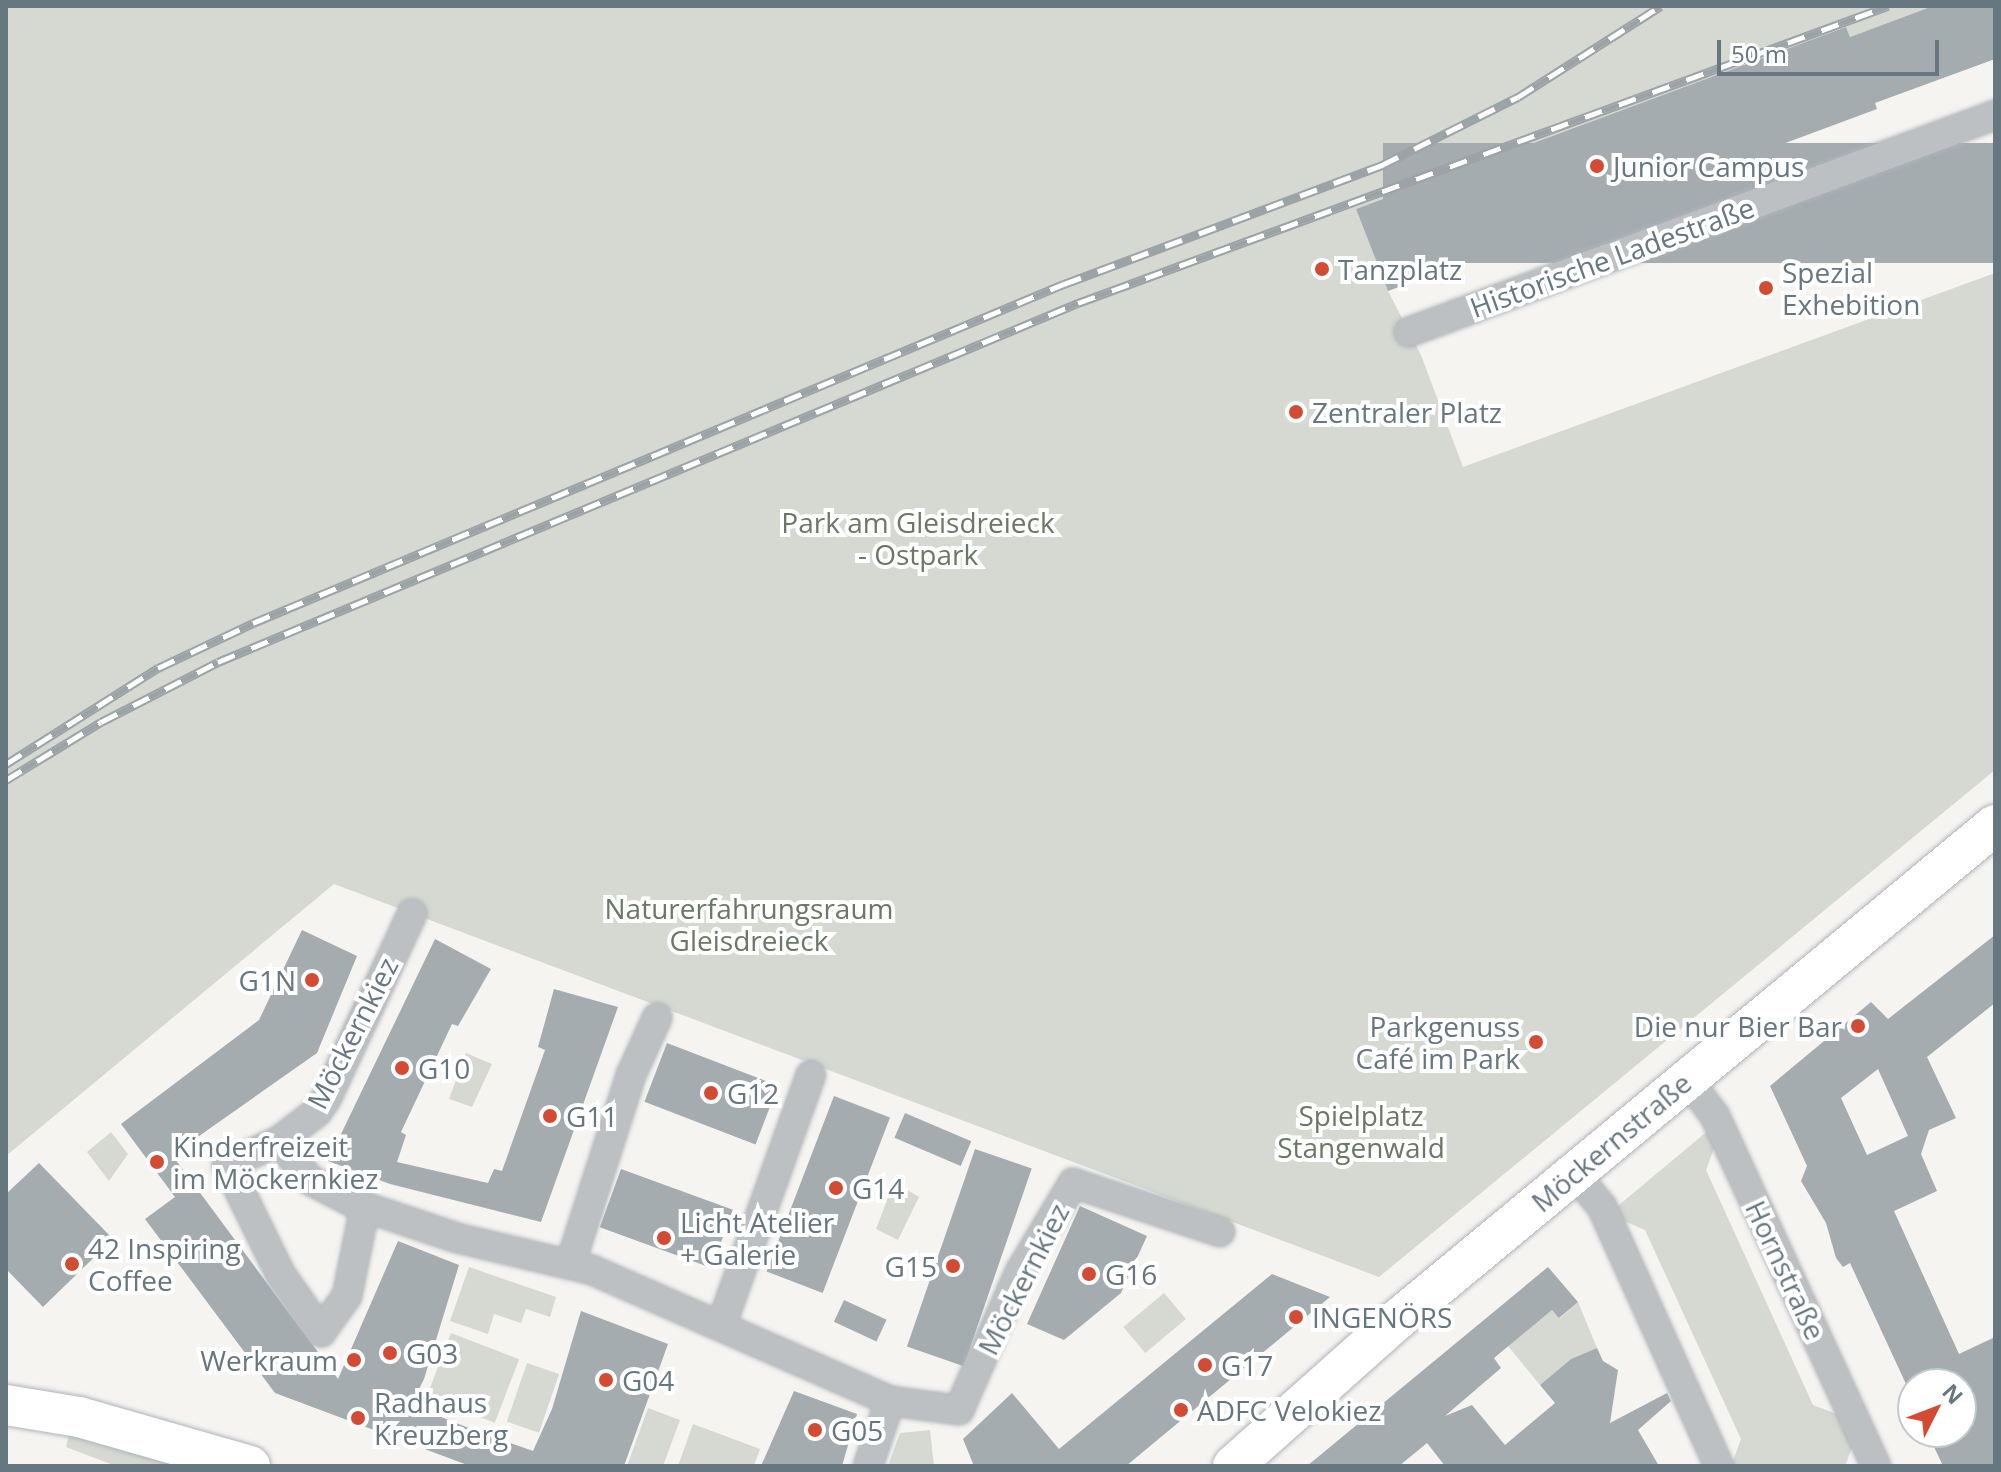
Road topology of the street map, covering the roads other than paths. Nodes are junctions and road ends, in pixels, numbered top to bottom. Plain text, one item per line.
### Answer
1 (1995, 115) edge
2 (1409, 332) dead end
3 (1995, 825) edge
4 (412, 914) dead end
5 (657, 1018) dead end
6 (811, 1075) dead end
7 (1687, 1079) junction
8 (279, 1141) junction
9 (1574, 1173) junction
10 (365, 1207) junction
11 (1220, 1232) dead end
12 (570, 1265) junction
13 (722, 1323) junction
14 (890, 1401) junction
15 (6, 1405) edge
16 (250, 1466) edge
17 (868, 1466) edge
18 (1233, 1466) edge
19 (1719, 1466) edge
20 (1876, 1466) edge

1 - 2 street, Historische Ladestraße
3 - 7 street, Möckernstraße
4 - 8 street, Möckernkiez
5 - 12 street
6 - 13 street
7 - 9 street, Möckernstraße
7 - 20 street, Hornstraße
8 - 10 street, Möckernkiez
8 - 10 street, Möckernkiez
9 - 18 street, Möckernstraße
9 - 19 street
10 - 12 street, Möckernkiez
11 - 14 street, Möckernkiez
12 - 13 street, Möckernkiez
13 - 14 street, Möckernkiez
14 - 17 street
15 - 16 street

